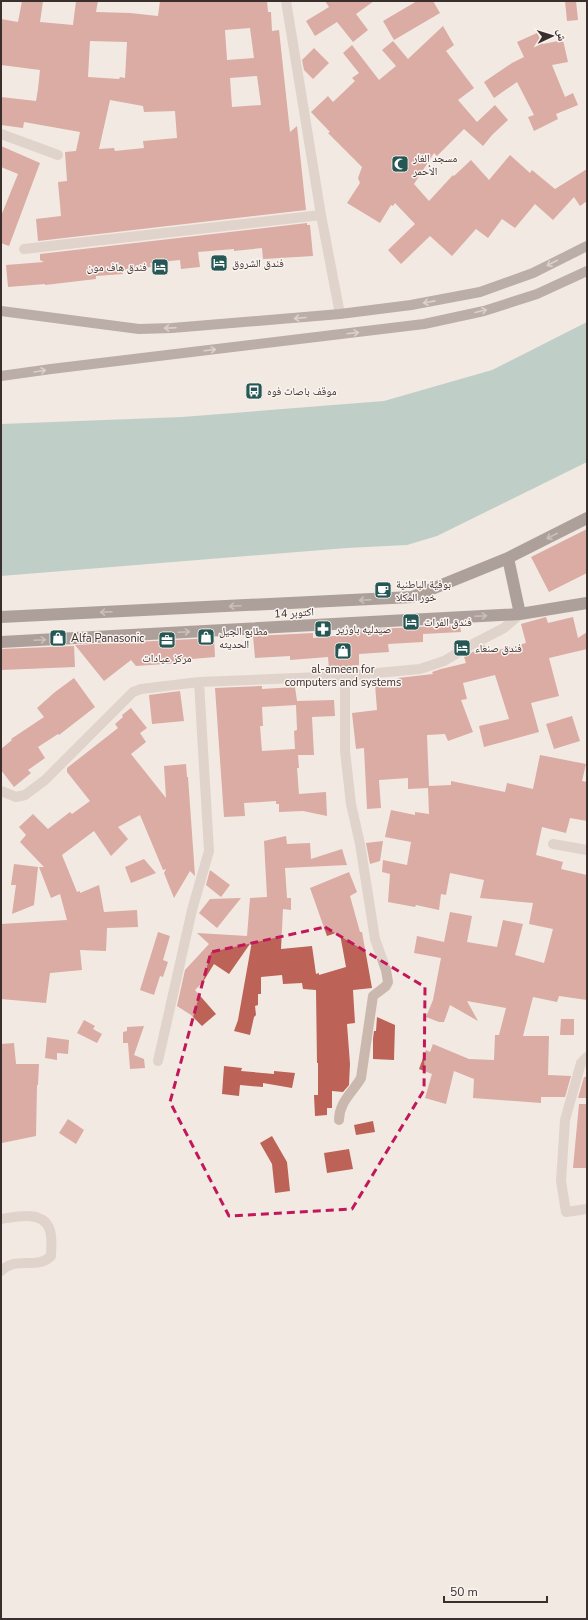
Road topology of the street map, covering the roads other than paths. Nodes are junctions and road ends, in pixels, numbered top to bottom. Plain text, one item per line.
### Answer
1 (286, 1) edge
2 (1, 134) edge
3 (58, 154) dead end
4 (321, 215) junction
5 (587, 246) edge
6 (24, 249) dead end
7 (587, 271) edge
8 (1, 312) edge
9 (340, 314) junction
10 (1, 376) edge
11 (587, 518) edge
12 (508, 558) junction
13 (587, 604) edge
14 (520, 614) junction
15 (1, 617) edge
16 (1, 642) edge
17 (345, 676) junction
18 (199, 682) junction
19 (1, 791) edge
20 (553, 844) dead end
21 (587, 850) edge
22 (587, 1057) edge
23 (158, 1061) dead end
24 (339, 1120) dead end
25 (587, 1209) edge
26 (1, 1219) edge
27 (1, 1271) edge

1 - 4 street
2 - 3 street
4 - 6 street
4 - 9 street
5 -> 9 main road
10 -> 7 main road
9 -> 8 main road
11 -> 12 highway
12 - 14 highway
12 -> 15 highway
13 - 14 highway, 14 اكتوبر
16 -> 14 highway, 14 اكتوبر
14 - 17 street
17 - 18 street
17 - 24 street
18 - 19 street
18 - 23 street
20 - 21 street
22 - 25 street
26 - 27 street

